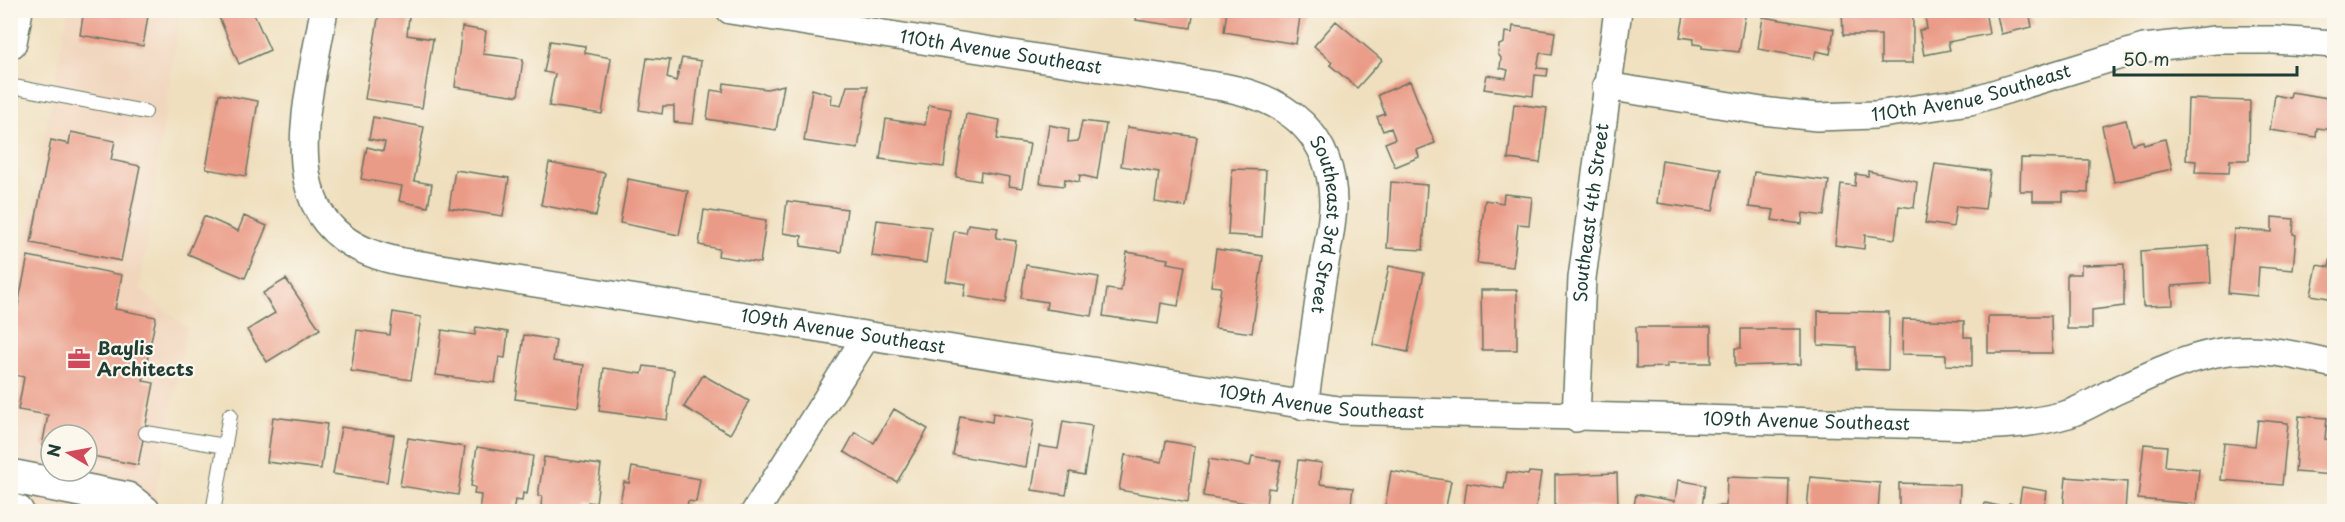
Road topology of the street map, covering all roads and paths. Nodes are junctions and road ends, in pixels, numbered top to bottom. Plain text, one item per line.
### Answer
1 (16, 10) edge
2 (324, 10) edge
3 (730, 10) edge
4 (1618, 10) edge
5 (10, 42) edge
6 (2334, 44) edge
7 (10, 86) edge
8 (1606, 86) junction
9 (1271, 100) joint
10 (145, 112) dead end
11 (866, 337) junction
12 (2334, 364) edge
13 (1304, 406) junction
14 (230, 416) dead end
15 (1576, 418) junction
16 (146, 433) dead end
17 (225, 446) junction
18 (10, 476) edge
19 (10, 510) edge
20 (17, 512) edge
21 (144, 512) edge
22 (213, 512) edge
23 (754, 512) edge

1 - 5 street
2 - 11 street, 109th Avenue Southeast
3 - 9 street, 110th Avenue Southeast
4 - 8 street, Southeast 4th Street
6 - 8 street, 110th Avenue Southeast
7 - 10 lane
8 - 15 street, Southeast 4th Street
9 - 13 street, Southeast 3rd Street
11 - 13 street, 109th Avenue Southeast
11 - 23 street
12 - 15 street, 109th Avenue Southeast
13 - 15 street, 109th Avenue Southeast
14 - 17 lane
16 - 17 lane
17 - 22 lane
18 - 21 street
19 - 20 street

